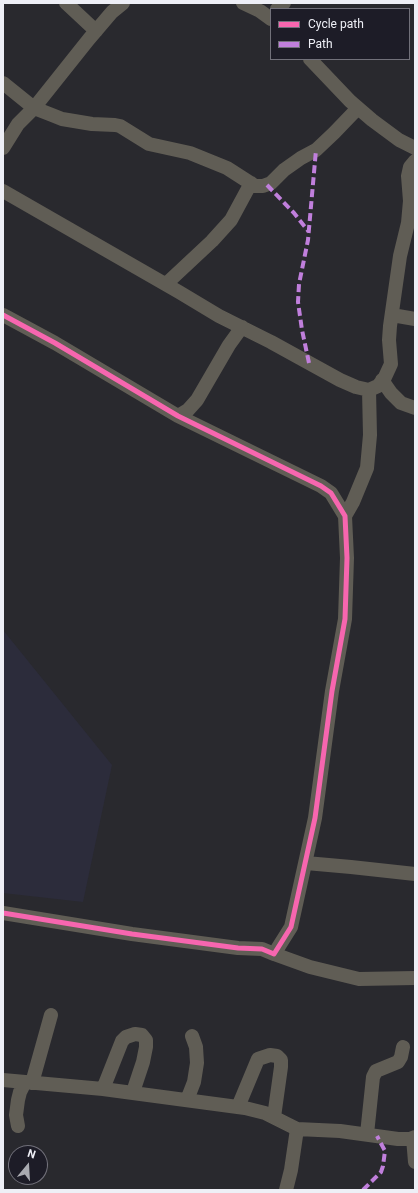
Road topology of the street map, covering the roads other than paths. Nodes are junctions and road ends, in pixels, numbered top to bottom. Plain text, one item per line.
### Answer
1 (66, 3) edge
2 (123, 3) edge
3 (243, 3) edge
4 (270, 14) edge
5 (96, 31) junction
6 (311, 60) edge
7 (3, 83) edge
8 (34, 108) junction
9 (358, 108) junction
10 (3, 148) edge
11 (415, 148) edge
12 (415, 161) edge
13 (251, 183) junction
14 (3, 191) edge
15 (166, 284) junction
16 (3, 315) edge
17 (392, 315) junction
18 (415, 319) edge
19 (242, 327) junction
20 (382, 380) junction
21 (368, 390) junction
22 (415, 408) edge
23 (178, 416) junction
24 (345, 516) junction
25 (306, 863) junction
26 (415, 874) edge
27 (3, 913) edge
28 (274, 954) junction
29 (415, 978) edge
30 (51, 1015) dead end
31 (192, 1036) dead end
32 (403, 1047) dead end
33 (3, 1080) edge
34 (29, 1082) junction
35 (104, 1089) junction
36 (133, 1092) junction
37 (188, 1100) junction
38 (238, 1107) junction
39 (274, 1117) junction
40 (18, 1126) dead end
41 (297, 1129) junction
42 (367, 1134) junction
43 (414, 1138) edge
44 (415, 1162) edge
45 (286, 1190) edge

1 - 5 street
2 - 5 street
3 - 4 street
5 - 8 street
6 - 9 street
7 - 8 street
8 - 10 street
8 - 13 street
9 - 11 street
9 - 13 street
12 - 17 street
13 - 15 street
14 - 15 street
15 - 19 street
16 - 23 street
17 - 18 street
17 - 20 street
19 - 21 street
19 - 23 street
20 - 21 street
20 - 22 street
21 - 24 street
23 - 24 street
24 - 25 street
25 - 26 street
25 - 28 street
27 - 28 street
28 - 29 street
30 - 34 street
31 - 37 street
32 - 42 street
33 - 34 street
34 - 35 street
34 - 40 street
35 - 36 street
35 - 36 street
36 - 37 street
37 - 38 street
38 - 39 street
38 - 39 street
39 - 41 street
41 - 42 street
41 - 45 street
42 - 43 street
43 - 44 street

